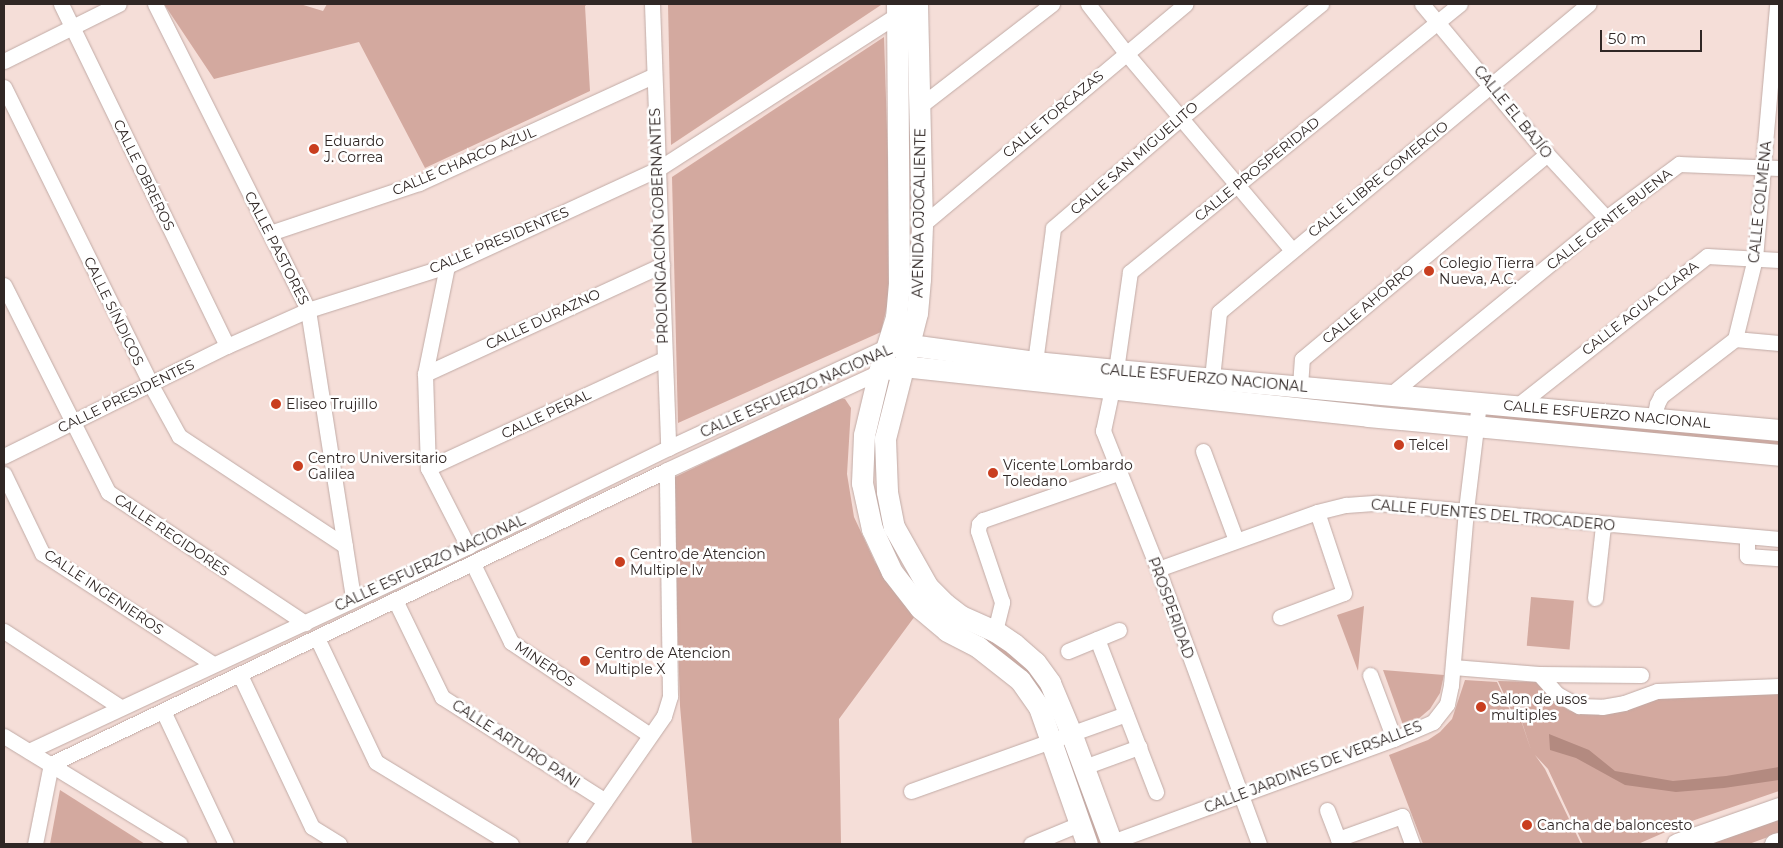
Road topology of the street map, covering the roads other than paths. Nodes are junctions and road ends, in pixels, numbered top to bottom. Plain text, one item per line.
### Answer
1 (61, 4) edge
2 (119, 4) edge
3 (155, 4) edge
4 (652, 4) edge
5 (916, 4) edge
6 (1052, 4) edge
7 (1088, 4) edge
8 (1185, 4) edge
9 (1321, 4) edge
10 (1422, 4) edge
11 (1460, 4) edge
12 (1589, 4) edge
13 (1777, 4) edge
14 (897, 10) edge
15 (1437, 22) junction
16 (72, 26) junction
17 (1126, 53) junction
18 (4, 61) edge
19 (653, 76) junction
20 (1775, 81) edge
21 (1493, 86) junction
22 (4, 87) edge
23 (920, 106) junction
24 (1180, 118) junction
25 (1547, 154) junction
26 (1772, 167) edge
27 (658, 169) junction
28 (1238, 185) junction
29 (1606, 218) junction
30 (922, 225) junction
31 (270, 234) junction
32 (1292, 250) junction
33 (1755, 258) junction
34 (1779, 260) edge
35 (662, 265) junction
36 (447, 266) junction
37 (4, 285) edge
38 (308, 310) junction
39 (1735, 339) junction
40 (1779, 343) edge
41 (910, 345) junction
42 (227, 346) junction
43 (888, 346) junction
44 (664, 359) junction
45 (1035, 362) junction
46 (903, 366) junction
47 (879, 372) junction
48 (425, 374) junction
49 (1212, 378) junction
50 (1114, 380) junction
51 (151, 385) junction
52 (1300, 386) junction
53 (1391, 394) junction
54 (1478, 402) junction
55 (1517, 406) junction
56 (1654, 418) junction
57 (72, 424) junction
58 (1476, 427) junction
59 (1779, 430) edge
60 (668, 448) junction
61 (1203, 451) dead end
62 (1779, 455) edge
63 (4, 456) edge
64 (428, 468) junction
65 (667, 470) junction
66 (1118, 473) junction
67 (4, 474) edge
68 (1466, 510) junction
69 (1317, 512) junction
70 (1603, 525) junction
71 (1747, 537) junction
72 (1236, 540) junction
73 (1779, 540) edge
74 (345, 546) junction
75 (468, 546) junction
76 (1779, 558) edge
77 (473, 564) junction
78 (1158, 569) junction
79 (1595, 598) dead end
80 (353, 599) junction
81 (395, 600) junction
82 (1280, 617) dead end
83 (305, 623) junction
84 (4, 630) edge
85 (1119, 630) dead end
86 (995, 631) junction
87 (317, 638) junction
88 (1097, 639) junction
89 (1068, 651) dead end
90 (212, 664) junction
91 (1454, 667) junction
92 (1539, 674) junction
93 (240, 675) junction
94 (1641, 675) dead end
95 (1370, 676) dead end
96 (1779, 686) edge
97 (120, 707) junction
98 (162, 711) junction
99 (1126, 714) junction
100 (1071, 733) junction
101 (650, 735) junction
102 (4, 736) edge
103 (1394, 739) junction
104 (1050, 740) junction
105 (1139, 747) junction
106 (29, 751) junction
107 (51, 764) junction
108 (1084, 767) junction
109 (910, 791) dead end
110 (1156, 792) dead end
111 (1241, 795) junction
112 (605, 801) junction
113 (1779, 808) edge
114 (1327, 810) dead end
115 (1079, 824) junction
116 (1339, 842) edge
117 (1112, 843) edge
118 (1779, 843) edge
119 (35, 844) edge
120 (180, 844) edge
121 (226, 844) edge
122 (340, 844) edge
123 (511, 844) edge
124 (575, 844) edge
125 (1031, 844) edge
126 (1086, 844) edge
127 (1259, 844) edge
128 (1412, 844) edge
129 (1677, 844) edge
130 (1775, 844) edge

1 - 16 street, CALLE OBREROS
2 - 16 street
3 - 31 street, CALLE PASTORES
4 - 19 street, PROLONGACIÓN GOBERNANTES
5 - 14 street, CALLE PRESIDENTES
5 - 23 main road, AVENIDA OJOCALIENTE
6 - 23 street
7 - 17 street
8 - 17 street, CALLE TORCAZAS
9 - 24 street, CALLE SAN MIGUELITO
10 - 15 street, CALLE EL BAJÍO
11 - 15 street, CALLE PROSPERIDAD
12 - 21 street, CALLE LIBRE COMERCIO
13 - 20 street, CALLE COLMENA
14 - 27 street, CALLE PRESIDENTES
14 - 43 main road, AVENIDA OJOCALIENTE
15 - 21 street, CALLE EL BAJÍO
15 - 28 street, CALLE PROSPERIDAD
16 - 18 street
16 - 42 street, CALLE OBREROS
17 - 24 street
17 - 30 street, CALLE TORCAZAS
19 - 27 street, PROLONGACIÓN GOBERNANTES
19 - 31 street, CALLE CHARCO AZUL
20 - 26 street, CALLE COLMENA
21 - 25 street, CALLE EL BAJÍO
21 - 32 street, CALLE LIBRE COMERCIO
22 - 51 street, CALLE SÍNDICOS
23 - 30 main road, AVENIDA OJOCALIENTE
24 - 28 street
24 - 45 street, CALLE SAN MIGUELITO
25 - 29 street, CALLE EL BAJÍO
25 - 52 street, CALLE AHORRO
26 - 29 street, CALLE GENTE BUENA
26 - 33 street, CALLE COLMENA
27 - 35 street, PROLONGACIÓN GOBERNANTES
27 - 36 street, CALLE PRESIDENTES
28 - 32 street
28 - 50 street, CALLE PROSPERIDAD
29 - 53 street, CALLE GENTE BUENA
30 - 41 main road, AVENIDA OJOCALIENTE
31 - 38 street, CALLE PASTORES
32 - 49 street, CALLE LIBRE COMERCIO
33 - 34 street, CALLE AGUA CLARA
33 - 39 street, CALLE COLMENA
33 - 55 street, CALLE AGUA CLARA
35 - 44 street, PROLONGACIÓN GOBERNANTES
35 - 48 street, CALLE DURAZNO
36 - 38 street, CALLE PRESIDENTES
36 - 48 street
37 - 57 street, CALLE REGIDORES
38 - 42 street, CALLE PRESIDENTES
38 - 74 street, CALLE PASTORES
39 - 40 street
39 - 56 street
41 - 43 main road, CALLE ESFUERZO NACIONAL
41 - 45 main road, CALLE ESFUERZO NACIONAL
41 - 46 main road, AVENIDA OJOCALIENTE
42 - 51 street, CALLE PRESIDENTES
43 - 47 main road, AVENIDA OJOCALIENTE
43 - 60 street, CALLE ESFUERZO NACIONAL
44 - 60 street, PROLONGACIÓN GOBERNANTES
44 - 64 street, CALLE PERAL
45 - 50 main road, CALLE ESFUERZO NACIONAL
46 - 47 main road, CALLE ESFUERZO NACIONAL
46 - 50 main road, CALLE ESFUERZO NACIONAL
46 - 86 main road, AVENIDA OJOCALIENTE
47 - 65 street, CALLE ESFUERZO NACIONAL
47 - 104 main road, AVENIDA OJOCALIENTE
48 - 64 street
49 - 50 main road, CALLE ESFUERZO NACIONAL
49 - 52 main road, CALLE ESFUERZO NACIONAL
50 - 58 main road, CALLE ESFUERZO NACIONAL
50 - 66 street, PROSPERIDAD
51 - 57 street, CALLE PRESIDENTES
51 - 74 street, CALLE SÍNDICOS
52 - 53 main road, CALLE ESFUERZO NACIONAL
53 - 54 main road, CALLE ESFUERZO NACIONAL
54 - 55 main road, CALLE ESFUERZO NACIONAL
54 - 58 street, CALLE JARDINES DE VERSALLES
55 - 56 main road, CALLE ESFUERZO NACIONAL
56 - 59 main road, CALLE ESFUERZO NACIONAL
57 - 63 street, CALLE PRESIDENTES
57 - 83 street, CALLE REGIDORES
58 - 62 main road, CALLE ESFUERZO NACIONAL
58 - 68 street, CALLE JARDINES DE VERSALLES
60 - 75 street, CALLE ESFUERZO NACIONAL
61 - 72 street
64 - 75 street
65 - 77 street, CALLE ESFUERZO NACIONAL
65 - 101 street
66 - 78 street, PROSPERIDAD
66 - 86 street
67 - 90 street, CALLE INGENIEROS
68 - 69 street, CALLE FUENTES DEL TROCADERO
68 - 70 street, CALLE FUENTES DEL TROCADERO
68 - 91 street, CALLE JARDINES DE VERSALLES
69 - 72 street, CALLE FUENTES DEL TROCADERO
69 - 82 street
70 - 71 street, CALLE FUENTES DEL TROCADERO
70 - 79 street
71 - 73 street, CALLE FUENTES DEL TROCADERO
71 - 76 street
72 - 78 street, CALLE FUENTES DEL TROCADERO
74 - 80 street, CALLE PASTORES
75 - 80 street, CALLE ESFUERZO NACIONAL
77 - 81 street, CALLE ESFUERZO NACIONAL
77 - 101 street, MINEROS
78 - 111 street, PROSPERIDAD
80 - 83 street, CALLE ESFUERZO NACIONAL
81 - 87 street, CALLE ESFUERZO NACIONAL
81 - 112 street, CALLE ARTURO PANI
83 - 90 street, CALLE ESFUERZO NACIONAL
84 - 97 street
85 - 88 street
86 - 100 main road, AVENIDA OJOCALIENTE
87 - 93 street, CALLE ESFUERZO NACIONAL
87 - 123 street
88 - 89 street
88 - 99 street
90 - 97 street, CALLE ESFUERZO NACIONAL
91 - 92 street
91 - 103 street, CALLE JARDINES DE VERSALLES
92 - 94 street
92 - 96 street
93 - 98 street, CALLE ESFUERZO NACIONAL
93 - 122 street
95 - 103 street
97 - 106 street, CALLE ESFUERZO NACIONAL
98 - 107 street, CALLE ESFUERZO NACIONAL
98 - 121 street
99 - 100 street
99 - 105 street
100 - 104 street
100 - 108 main road, AVENIDA OJOCALIENTE
101 - 112 street
102 - 106 street
103 - 111 street, CALLE JARDINES DE VERSALLES
104 - 109 street
104 - 115 main road, AVENIDA OJOCALIENTE
105 - 108 street
105 - 110 street
106 - 107 street
107 - 119 street
107 - 120 street
108 - 117 main road, AVENIDA OJOCALIENTE
111 - 117 street, CALLE JARDINES DE VERSALLES
111 - 127 street, PROSPERIDAD
112 - 124 street
113 - 129 main road
114 - 116 street
115 - 125 street
115 - 126 main road, AVENIDA OJOCALIENTE
116 - 128 street
118 - 130 main road

